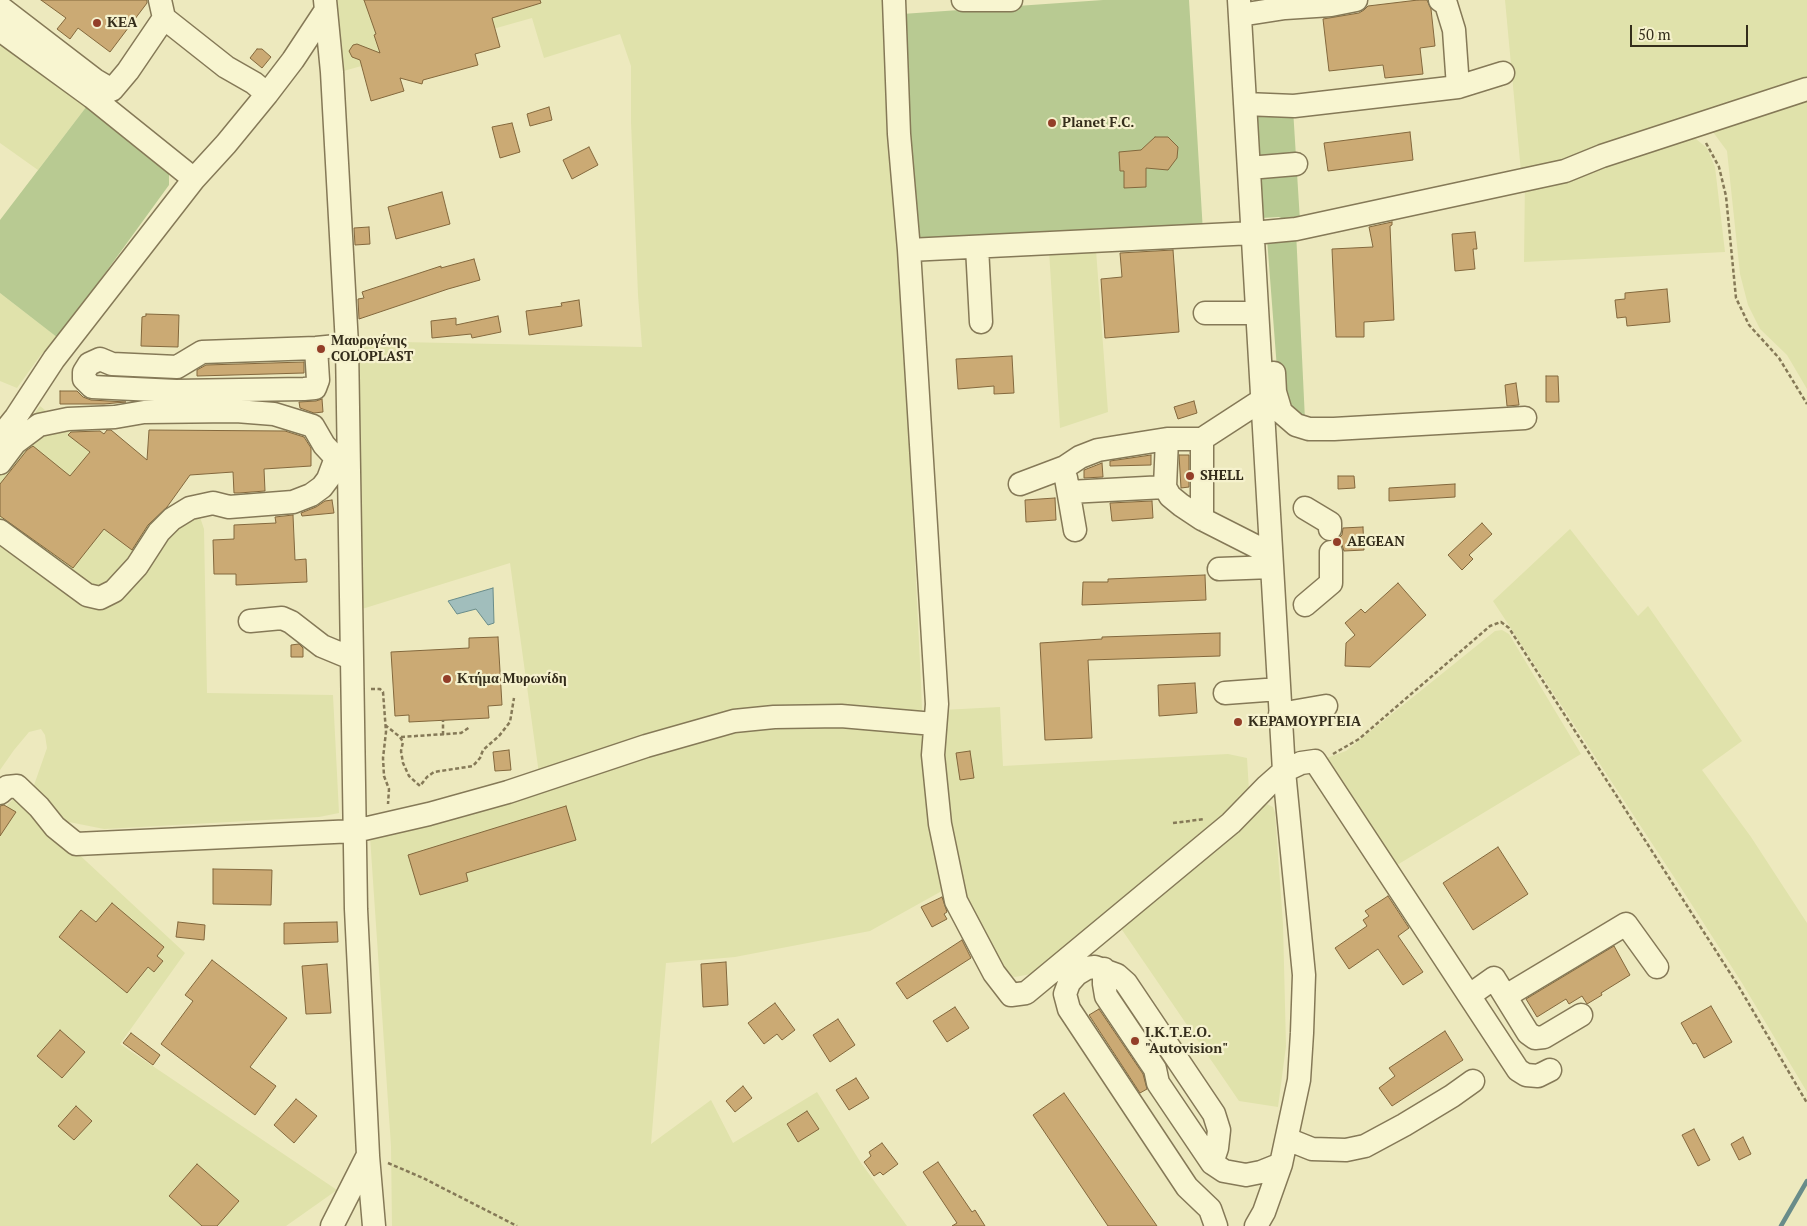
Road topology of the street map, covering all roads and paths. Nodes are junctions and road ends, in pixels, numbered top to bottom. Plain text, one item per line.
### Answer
1 (894, 0) edge
2 (963, 0) edge
3 (1011, 0) edge
4 (1356, 0) edge
5 (1440, 0) edge
6 (326, 5) edge
7 (0, 7) edge
8 (1240, 8) edge
9 (162, 9) edge
10 (0, 30) edge
11 (1503, 73) dead end
12 (1458, 87) junction
13 (1807, 89) edge
14 (112, 90) junction
15 (267, 94) junction
16 (1245, 104) junction
17 (127, 125) junction
18 (1696, 126) junction
19 (1296, 164) dead end
20 (1249, 168) junction
21 (194, 179) junction
22 (1258, 232) junction
23 (978, 247) junction
24 (909, 250) junction
25 (1205, 313) dead end
26 (1257, 313) junction
27 (981, 322) dead end
28 (347, 345) junction
29 (316, 348) junction
30 (177, 367) junction
31 (202, 390) junction
32 (1262, 400) junction
33 (1807, 404) edge
34 (1525, 418) dead end
35 (0, 437) edge
36 (1167, 439) junction
37 (1202, 439) junction
38 (342, 458) junction
39 (0, 464) edge
40 (1065, 467) junction
41 (1020, 484) dead end
42 (1165, 487) junction
43 (1069, 492) junction
44 (1305, 508) dead end
45 (1202, 520) junction
46 (1330, 529) dead end
47 (1075, 530) dead end
48 (0, 532) edge
49 (1331, 552) dead end
50 (1271, 561) junction
51 (1219, 569) dead end
52 (1305, 605) dead end
53 (250, 621) dead end
54 (351, 658) junction
55 (1279, 689) junction
56 (364, 690) dead end
57 (1225, 693) dead end
58 (514, 698) dead end
59 (1326, 706) dead end
60 (1280, 714) junction
61 (443, 720) dead end
62 (385, 724) junction
63 (934, 724) junction
64 (470, 727) dead end
65 (443, 735) junction
66 (400, 737) junction
67 (1315, 761) junction
68 (1284, 771) junction
69 (0, 793) edge
70 (385, 808) dead end
71 (354, 832) junction
72 (1657, 967) dead end
73 (1104, 969) junction
74 (1470, 995) junction
75 (1506, 996) junction
76 (1580, 1015) dead end
77 (1550, 1070) dead end
78 (1473, 1081) dead end
79 (1807, 1103) edge
80 (1182, 1118) junction
81 (1154, 1136) junction
82 (1287, 1139) junction
83 (368, 1155) junction
84 (1212, 1163) junction
85 (1281, 1164) junction
86 (332, 1226) edge
87 (374, 1226) edge
88 (517, 1226) edge
89 (1216, 1226) edge
90 (1256, 1226) edge

1 - 24 street
2 - 3 street
4 - 8 street
5 - 12 street
6 - 15 street
6 - 28 street
7 - 14 street
8 - 16 street
9 - 14 street
9 - 15 street
10 - 17 street
11 - 12 street
12 - 16 street
13 - 18 street
14 - 17 street
15 - 21 street
16 - 20 street
17 - 21 street
18 - 22 street
18 - 33 path
19 - 20 street
20 - 22 street
21 - 35 street
22 - 23 street
22 - 26 street
22 - 34 street
23 - 24 street
23 - 27 street
24 - 63 street
25 - 26 street
26 - 32 street
28 - 29 street
28 - 38 street
29 - 30 street
29 - 31 street
30 - 31 street
30 - 31 street
32 - 37 street
32 - 50 street
36 - 37 street
36 - 40 street
36 - 42 street
37 - 45 street
38 - 39 street
38 - 48 street
38 - 54 street
40 - 41 street
40 - 43 street
42 - 43 street
42 - 45 street
43 - 47 street
44 - 46 street
45 - 50 street
49 - 52 street
50 - 51 street
50 - 55 street
53 - 54 street
54 - 71 street
55 - 57 street
55 - 60 street
56 - 62 path
58 - 66 path
59 - 60 street
60 - 68 street
61 - 65 path
62 - 66 path
62 - 70 path
63 - 68 street
63 - 71 street
64 - 65 path
65 - 66 path
67 - 68 street
67 - 74 street
67 - 79 path
68 - 82 street
69 - 71 street
71 - 83 street
72 - 75 street
73 - 80 street
73 - 81 street
73 - 84 street
74 - 75 street
74 - 77 street
75 - 76 street
78 - 82 street
80 - 81 street
80 - 84 street
81 - 89 street
82 - 85 street
83 - 86 street
83 - 87 street
83 - 88 path
84 - 85 street
85 - 90 street

